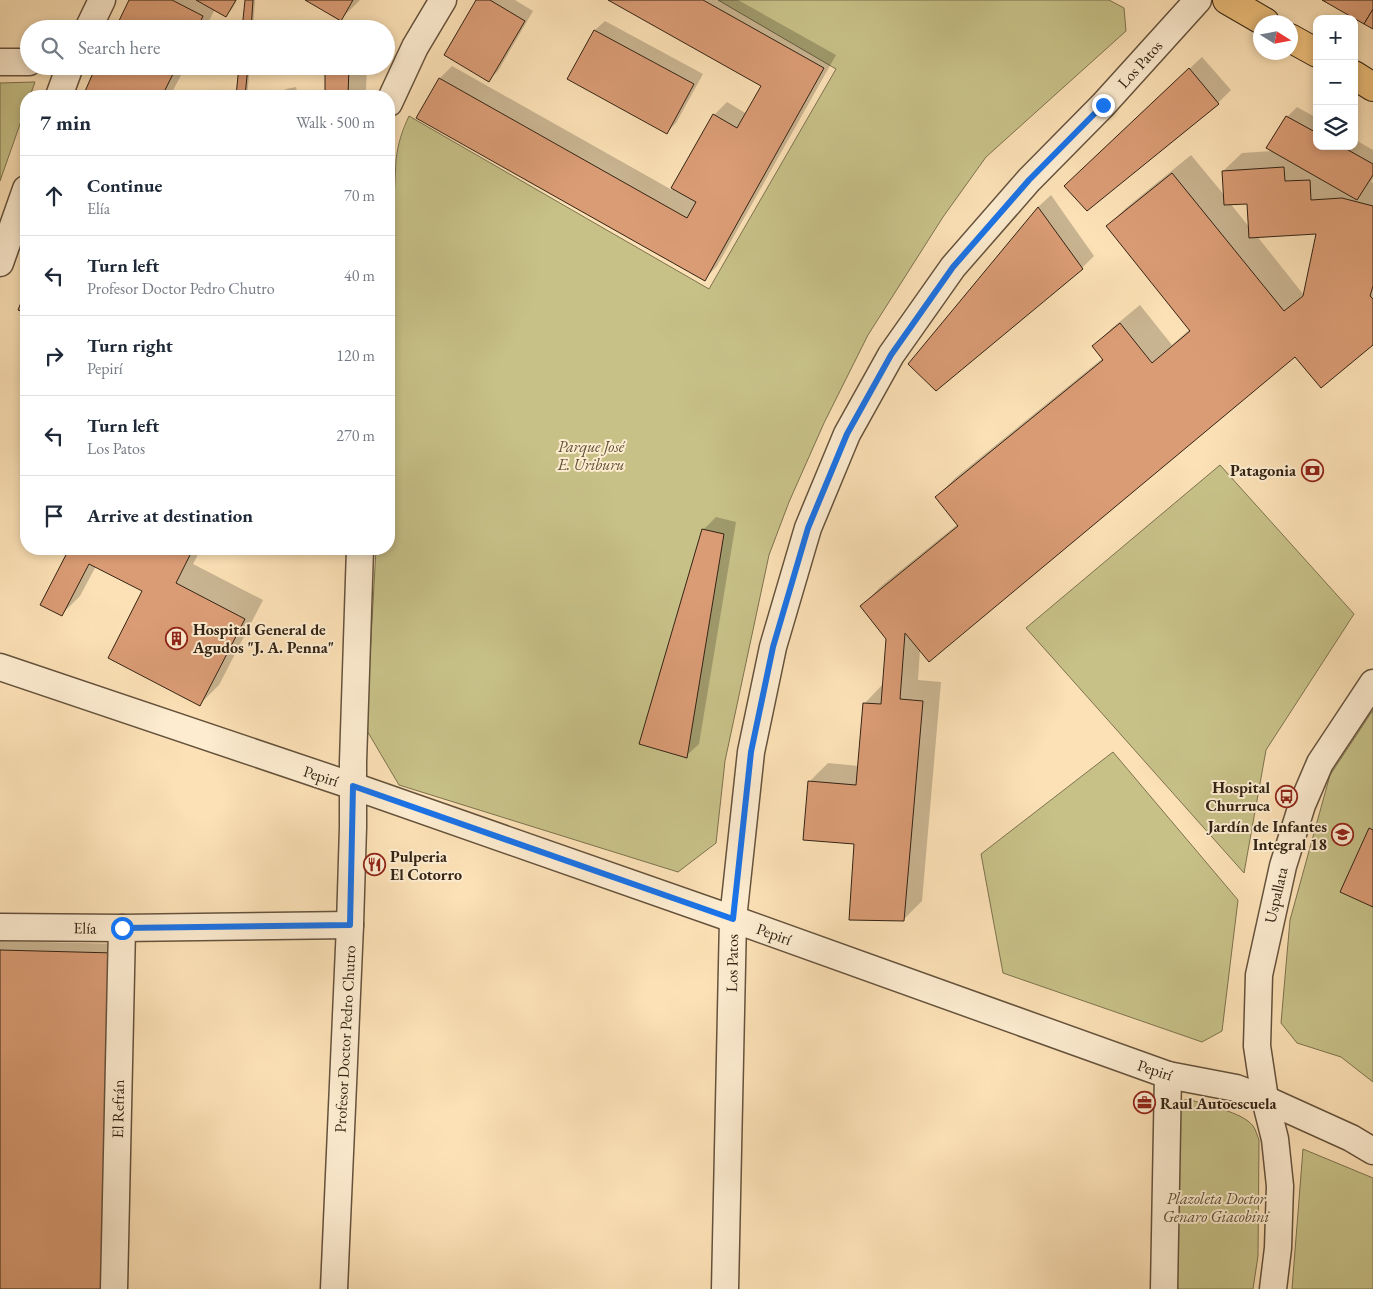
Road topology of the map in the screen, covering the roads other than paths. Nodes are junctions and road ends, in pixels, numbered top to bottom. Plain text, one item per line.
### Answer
1 (102, 0) edge
2 (443, 0) edge
3 (1198, 0) edge
4 (1227, 0) edge
5 (1253, 15) edge
6 (92, 20) edge
7 (1298, 42) edge
8 (1313, 51) edge
9 (0, 62) edge
10 (20, 62) edge
11 (67, 75) edge
12 (1358, 77) edge
13 (1373, 86) edge
14 (62, 90) edge
15 (395, 91) edge
16 (20, 206) edge
17 (0, 263) edge
18 (360, 555) edge
19 (0, 667) edge
20 (1373, 682) edge
21 (353, 786) junction
22 (733, 919) junction
23 (350, 925) junction
24 (0, 927) edge
25 (122, 928) junction
26 (1168, 1075) junction
27 (1265, 1099) junction
28 (1373, 1151) edge
29 (114, 1289) edge
30 (334, 1289) edge
31 (725, 1289) edge
32 (1164, 1289) edge
33 (1273, 1289) edge

1 - 6 street
2 - 15 street
3 - 22 street, Los Patos
4 - 5 main road
7 - 8 main road
9 - 10 street
11 - 14 street
12 - 13 main road
16 - 17 street
18 - 21 street, Profesor Doctor Pedro Chutro
19 - 21 street, Pepirí
20 - 27 street, Uspallata
21 - 22 street, Pepirí
21 - 23 street, Profesor Doctor Pedro Chutro
22 - 26 street, Pepirí
22 - 31 street, Los Patos
23 - 25 street, Elía
23 - 30 street, Profesor Doctor Pedro Chutro
24 - 25 street, Elía
25 - 29 street, El Refrán
26 - 27 street, Pepirí
26 - 32 street
27 - 28 street, Pepirí
27 - 33 street, Uspallata

